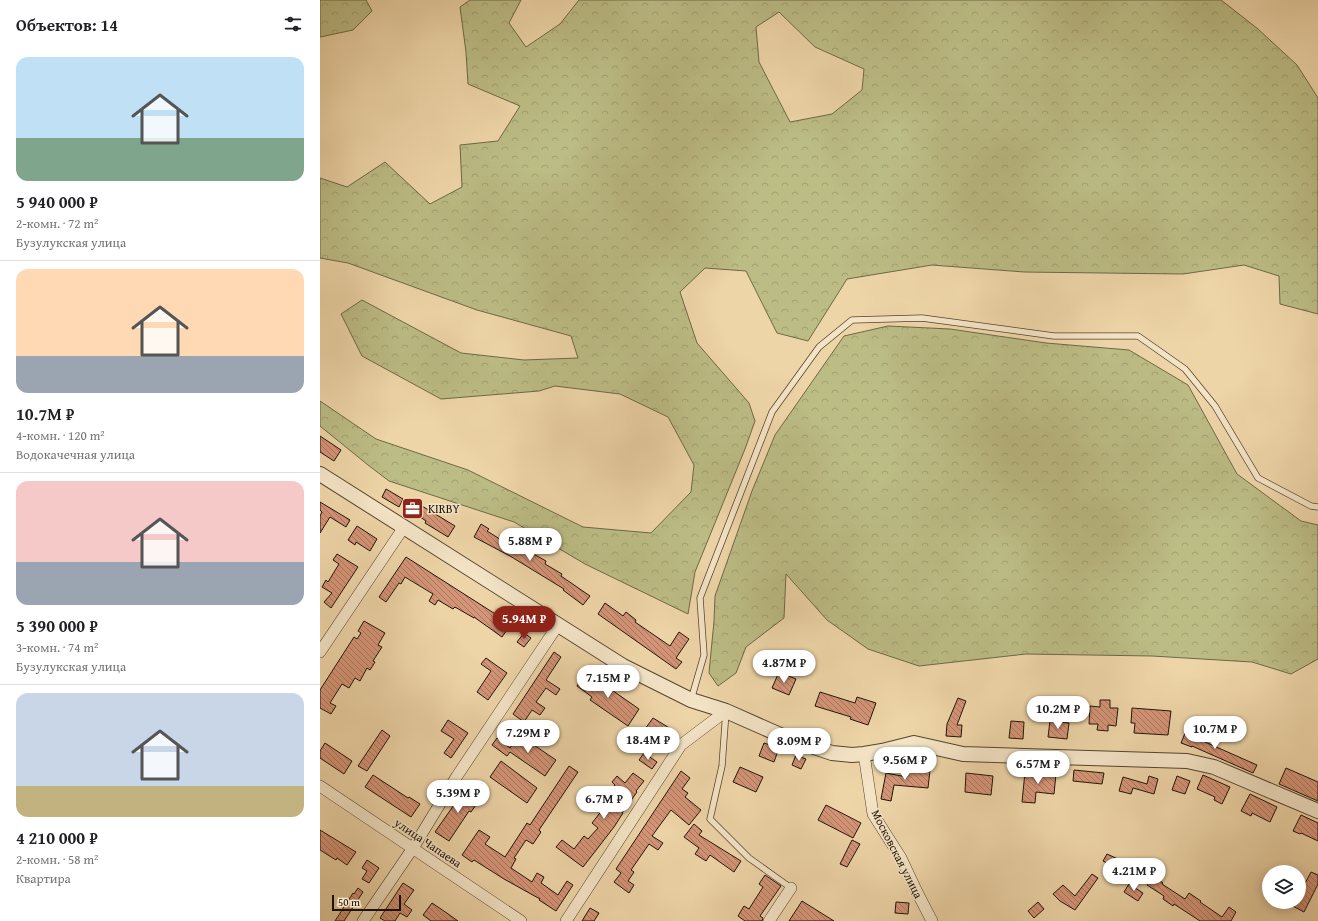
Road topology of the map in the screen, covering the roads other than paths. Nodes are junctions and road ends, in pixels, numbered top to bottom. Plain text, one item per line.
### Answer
1 (320, 474) edge
2 (1318, 507) edge
3 (404, 527) junction
4 (558, 624) junction
5 (320, 652) edge
6 (691, 700) junction
7 (726, 711) junction
8 (864, 754) junction
9 (320, 786) edge
10 (1318, 811) edge
11 (413, 848) junction
12 (791, 888) joint
13 (363, 921) edge
14 (521, 921) edge
15 (566, 921) edge
16 (769, 921) edge
17 (932, 921) edge

1 - 3 street
2 - 6 lane
3 - 4 street
3 - 5 street
4 - 6 street
4 - 11 street
6 - 7 street
7 - 8 street
7 - 12 lane
7 - 15 street
8 - 10 street
8 - 17 street, Московская улица
9 - 11 street, улица Чапаева
11 - 13 street
11 - 14 street, улица Чапаева
12 - 16 street

